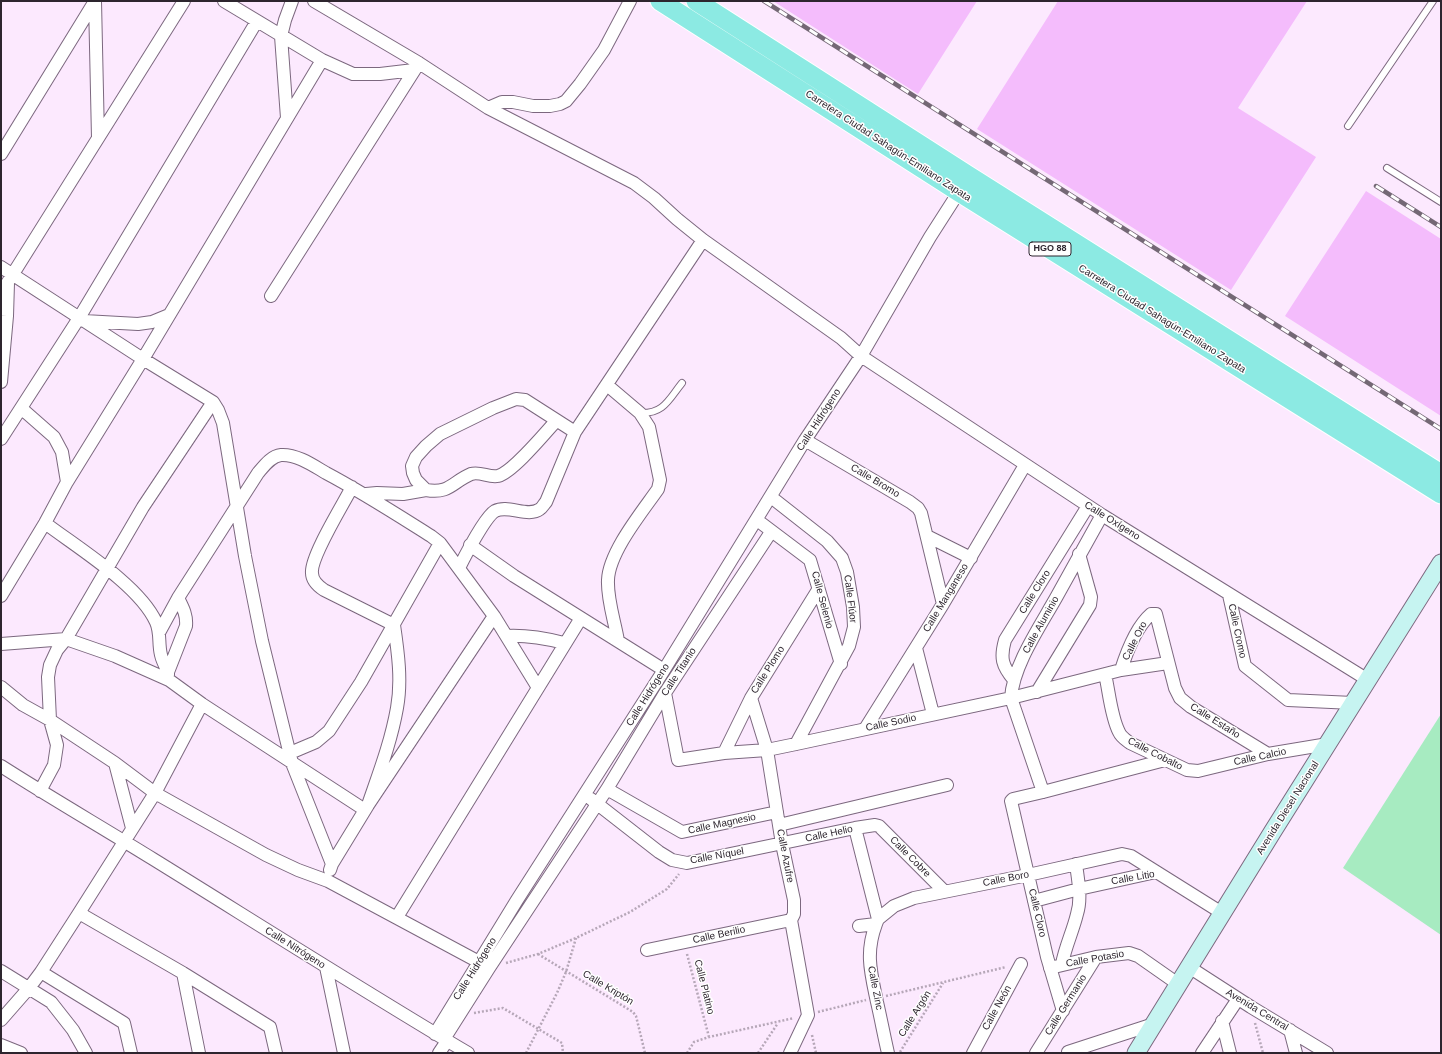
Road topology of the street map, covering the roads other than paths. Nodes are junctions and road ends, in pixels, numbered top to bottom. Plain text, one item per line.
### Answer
1 (95, 1) edge
2 (184, 1) edge
3 (224, 1) edge
4 (292, 1) edge
5 (314, 1) edge
6 (630, 1) edge
7 (660, 1) edge
8 (696, 1) edge
9 (1433, 1) edge
10 (257, 21) junction
11 (281, 36) junction
12 (322, 60) junction
13 (416, 66) junction
14 (488, 108) junction
15 (287, 118) junction
16 (1348, 126) dead end
17 (98, 138) junction
18 (1, 154) edge
19 (1386, 168) dead end
20 (964, 184) junction
21 (1441, 202) edge
22 (703, 240) junction
23 (1, 267) edge
24 (10, 278) junction
25 (1, 294) edge
26 (271, 296) dead end
27 (169, 315) junction
28 (81, 319) junction
29 (861, 356) junction
30 (143, 359) junction
31 (1, 382) edge
32 (682, 383) dead end
33 (607, 385) junction
34 (213, 402) junction
35 (21, 408) junction
36 (640, 413) junction
37 (556, 421) junction
38 (575, 432) junction
39 (1, 439) edge
40 (805, 440) junction
41 (1025, 465) junction
42 (1441, 474) edge
43 (67, 482) junction
44 (352, 487) junction
45 (426, 490) junction
46 (366, 494) junction
47 (1441, 494) edge
48 (771, 497) junction
49 (237, 505) junction
50 (1088, 506) junction
51 (1102, 515) junction
52 (757, 520) junction
53 (45, 523) junction
54 (771, 532) junction
55 (927, 536) junction
56 (440, 544) junction
57 (470, 545) junction
58 (1080, 554) junction
59 (971, 558) junction
60 (1441, 563) edge
61 (459, 568) junction
62 (106, 569) junction
63 (818, 590) junction
64 (1230, 595) junction
65 (1, 596) edge
66 (178, 598) junction
67 (943, 604) junction
68 (1151, 614) joint
69 (494, 616) junction
70 (580, 618) junction
71 (394, 626) junction
72 (160, 631) junction
73 (507, 636) junction
74 (66, 638) junction
75 (618, 641) junction
76 (1, 644) edge
77 (564, 644) junction
78 (916, 648) junction
79 (1168, 663) junction
80 (840, 664) junction
81 (664, 670) junction
82 (1121, 670) junction
83 (1106, 674) junction
84 (168, 676) junction
85 (1014, 680) junction
86 (1368, 680) junction
87 (538, 686) junction
88 (1, 687) edge
89 (1037, 692) junction
90 (665, 693) junction
91 (751, 698) junction
92 (1011, 698) junction
93 (1353, 703) junction
94 (202, 704) junction
95 (933, 714) junction
96 (50, 720) junction
97 (865, 729) junction
98 (796, 744) junction
99 (1328, 744) junction
100 (767, 750) junction
101 (724, 753) junction
102 (1268, 754) junction
103 (291, 758) junction
104 (1165, 760) junction
105 (115, 763) junction
106 (1, 766) edge
107 (1193, 772) joint
108 (947, 786) dead end
109 (607, 789) junction
110 (40, 791) junction
111 (1043, 792) junction
112 (155, 793) junction
113 (586, 794) junction
114 (597, 804) junction
115 (366, 808) junction
116 (777, 812) junction
117 (779, 825) junction
118 (875, 825) joint
119 (132, 828) junction
120 (855, 828) junction
121 (124, 841) junction
122 (782, 844) junction
123 (332, 864) junction
124 (1076, 864) junction
125 (1156, 872) junction
126 (1028, 875) junction
127 (328, 881) junction
128 (1079, 889) junction
129 (944, 891) junction
130 (1034, 901) junction
131 (79, 913) junction
132 (1222, 913) junction
133 (397, 917) junction
134 (791, 920) junction
135 (877, 921) junction
136 (859, 926) dead end
137 (647, 950) dead end
138 (1096, 957) junction
139 (1021, 964) dead end
140 (1062, 964) junction
141 (484, 965) junction
142 (326, 967) junction
143 (1189, 967) junction
144 (1050, 968) junction
145 (1, 971) edge
146 (41, 972) junction
147 (184, 973) junction
148 (1178, 984) junction
149 (28, 988) junction
150 (1238, 999) junction
151 (1063, 1011) junction
152 (1, 1020) edge
153 (1222, 1021) junction
154 (1154, 1024) junction
155 (1290, 1030) junction
156 (442, 1038) junction
157 (1, 1045) edge
158 (1068, 1052) dead end
159 (21, 1053) edge
160 (86, 1053) edge
161 (131, 1053) edge
162 (199, 1053) edge
163 (276, 1053) edge
164 (344, 1053) edge
165 (439, 1053) edge
166 (468, 1053) edge
167 (790, 1053) edge
168 (888, 1053) edge
169 (973, 1053) edge
170 (1036, 1053) edge
171 (1136, 1053) edge
172 (1202, 1053) edge
173 (1230, 1053) edge
174 (1296, 1053) edge
175 (1327, 1053) edge

1 - 17 street
1 - 18 street
2 - 17 street
3 - 10 street
4 - 11 street
5 - 13 street, Calle Oxígeno
6 - 14 street
7 - 20 main road, Carretera Ciudad Sahagún-Emiliano Zapata / HGO 88
8 - 20 main road, Carretera Ciudad Sahagún-Emiliano Zapata / HGO 88
9 - 16 lane
10 - 11 street
10 - 28 street
11 - 12 street
11 - 15 street
12 - 13 street
12 - 15 street
13 - 14 street, Calle Oxígeno
13 - 26 street
14 - 22 street, Calle Oxígeno
15 - 27 street
17 - 24 street
19 - 21 lane
20 - 29 street, Calle Hidrógeno
20 - 42 main road, Carretera Ciudad Sahagún-Emiliano Zapata / HGO 88
20 - 47 main road, Carretera Ciudad Sahagún-Emiliano Zapata / HGO 88
22 - 29 street, Calle Oxígeno
22 - 33 street
23 - 24 street
24 - 25 street
24 - 28 street
24 - 31 street
27 - 28 street
27 - 30 street
28 - 30 street
28 - 35 street
29 - 40 street, Calle Hidrógeno
29 - 41 street, Calle Oxígeno
30 - 34 street
30 - 43 street
32 - 36 lane
33 - 36 street
33 - 38 street
34 - 49 street
34 - 62 street
35 - 39 street
35 - 43 street
36 - 75 street
37 - 38 street
37 - 45 street
37 - 45 street
38 - 57 street
40 - 48 street, Calle Hidrógeno
40 - 55 street, Calle Bromo
41 - 50 street, Calle Oxígeno
41 - 59 street, Calle Manganeso
43 - 53 street
44 - 46 street
44 - 49 street
44 - 71 street
45 - 46 street
46 - 56 street
48 - 52 street, Calle Hidrógeno
48 - 80 street, Calle Flúor
49 - 66 street
49 - 103 street
50 - 51 street, Calle Oxígeno
50 - 85 street, Calle Cloro
51 - 58 street, Calle Aluminio
51 - 64 street, Calle Oxígeno
52 - 54 street, Calle Selenio
52 - 81 street, Calle Hidrógeno
53 - 62 street
53 - 65 street
54 - 63 street, Calle Selenio
54 - 90 street, Calle Titanio
55 - 59 street
55 - 67 street, Calle Bromo
56 - 61 street
56 - 71 street
57 - 61 street
57 - 70 street
58 - 85 street, Calle Aluminio
58 - 89 street
59 - 67 street, Calle Manganeso
60 - 86 street, Avenida Diesel Nacional
61 - 69 street
62 - 72 street
62 - 74 street
63 - 80 street, Calle Selenio
63 - 91 street, Calle Plomo
64 - 86 street, Calle Oxígeno
64 - 93 street, Calle Cromo
66 - 72 street
66 - 84 street
67 - 78 street, Calle Manganeso
68 - 79 street, Calle Estaño
68 - 82 street, Calle Oro
69 - 73 street
69 - 115 street
70 - 75 street
70 - 77 street
71 - 103 street
71 - 115 street
72 - 84 street
73 - 77 street
73 - 87 street
74 - 76 street
74 - 84 street
74 - 96 street
75 - 81 street
77 - 87 street
78 - 95 street
78 - 97 street, Calle Manganeso
79 - 82 street, Calle Sodio
79 - 102 street, Calle Estaño
80 - 98 street, Calle Flúor
81 - 113 street, Calle Hidrógeno
82 - 83 street, Calle Sodio
83 - 89 street, Calle Sodio
83 - 104 street, Calle Cobalto
84 - 94 street
85 - 92 street, Calle Aluminio
86 - 93 street, Avenida Diesel Nacional
87 - 133 street
88 - 96 street
89 - 92 street, Calle Sodio
90 - 101 street, Calle Sodio
90 - 109 street, Calle Titanio
91 - 100 street, Calle Azufre
91 - 101 street, Calle Plomo
92 - 95 street, Calle Sodio
92 - 111 street
93 - 99 street, Avenida Diesel Nacional
94 - 103 street
94 - 112 street
95 - 97 street, Calle Sodio
96 - 105 street
96 - 110 street
97 - 98 street, Calle Sodio
98 - 100 street, Calle Sodio
99 - 102 street, Calle Calcio
99 - 132 street, Avenida Diesel Nacional
100 - 101 street, Calle Sodio
100 - 116 street, Calle Azufre
102 - 107 street, Calle Calcio
103 - 115 street
103 - 123 street
104 - 107 street, Calle Cobalto
104 - 111 street, Calle Cloro
105 - 112 street
105 - 119 street
106 - 110 street, Calle Nitrógeno
108 - 117 street
109 - 114 street, Calle Titanio
109 - 116 street, Calle Magnesio
110 - 121 street, Calle Nitrógeno
111 - 126 street, Calle Cloro
112 - 119 street
112 - 127 street
113 - 114 street, Calle Níquel
113 - 141 street, Calle Hidrógeno
114 - 122 street, Calle Níquel
114 - 141 street, Calle Titanio
115 - 123 street
116 - 117 street, Calle Azufre
117 - 122 street, Calle Azufre
118 - 120 street, Calle Helio
118 - 129 street, Calle Cobre
119 - 121 street
120 - 122 street, Calle Helio
120 - 135 street, Calle Zinc
121 - 131 street
121 - 142 street, Calle Nitrógeno
122 - 134 street, Calle Azufre
123 - 127 street
124 - 125 street, Calle Boro
124 - 126 street, Calle Boro
124 - 128 street
125 - 128 street, Calle Litio
125 - 132 street, Calle Litio
126 - 129 street, Calle Boro
126 - 130 street, Calle Cloro
127 - 133 street
128 - 130 street, Calle Litio
128 - 140 street
129 - 135 street, Calle Boro
130 - 144 street, Calle Cloro
131 - 146 street
131 - 147 street
132 - 143 street, Avenida Diesel Nacional
133 - 141 street
134 - 137 street, Calle Berilio
134 - 167 street, Calle Azufre
135 - 136 street
135 - 168 street, Calle Zinc
138 - 140 street, Calle Potasio
138 - 148 street, Calle Potasio
138 - 151 street, Calle Germanio
139 - 169 street, Calle Neón
140 - 144 street, Calle Potasio
141 - 156 street, Calle Hidrógeno
141 - 156 street
142 - 156 street, Calle Nitrógeno
142 - 164 street
143 - 148 street, Avenida Diesel Nacional
143 - 150 street, Avenida Central
144 - 151 street, Calle Cloro
145 - 149 street
146 - 149 street
146 - 161 street
147 - 162 street
147 - 163 street
148 - 154 street, Avenida Diesel Nacional
149 - 152 street
149 - 160 street
150 - 153 street
150 - 155 street, Avenida Central
151 - 170 street, Calle Germanio
153 - 172 street
153 - 173 street
154 - 158 street
154 - 171 street, Avenida Diesel Nacional
155 - 174 street
155 - 175 street, Avenida Central
156 - 165 street
156 - 166 street, Calle Nitrógeno
157 - 159 street

